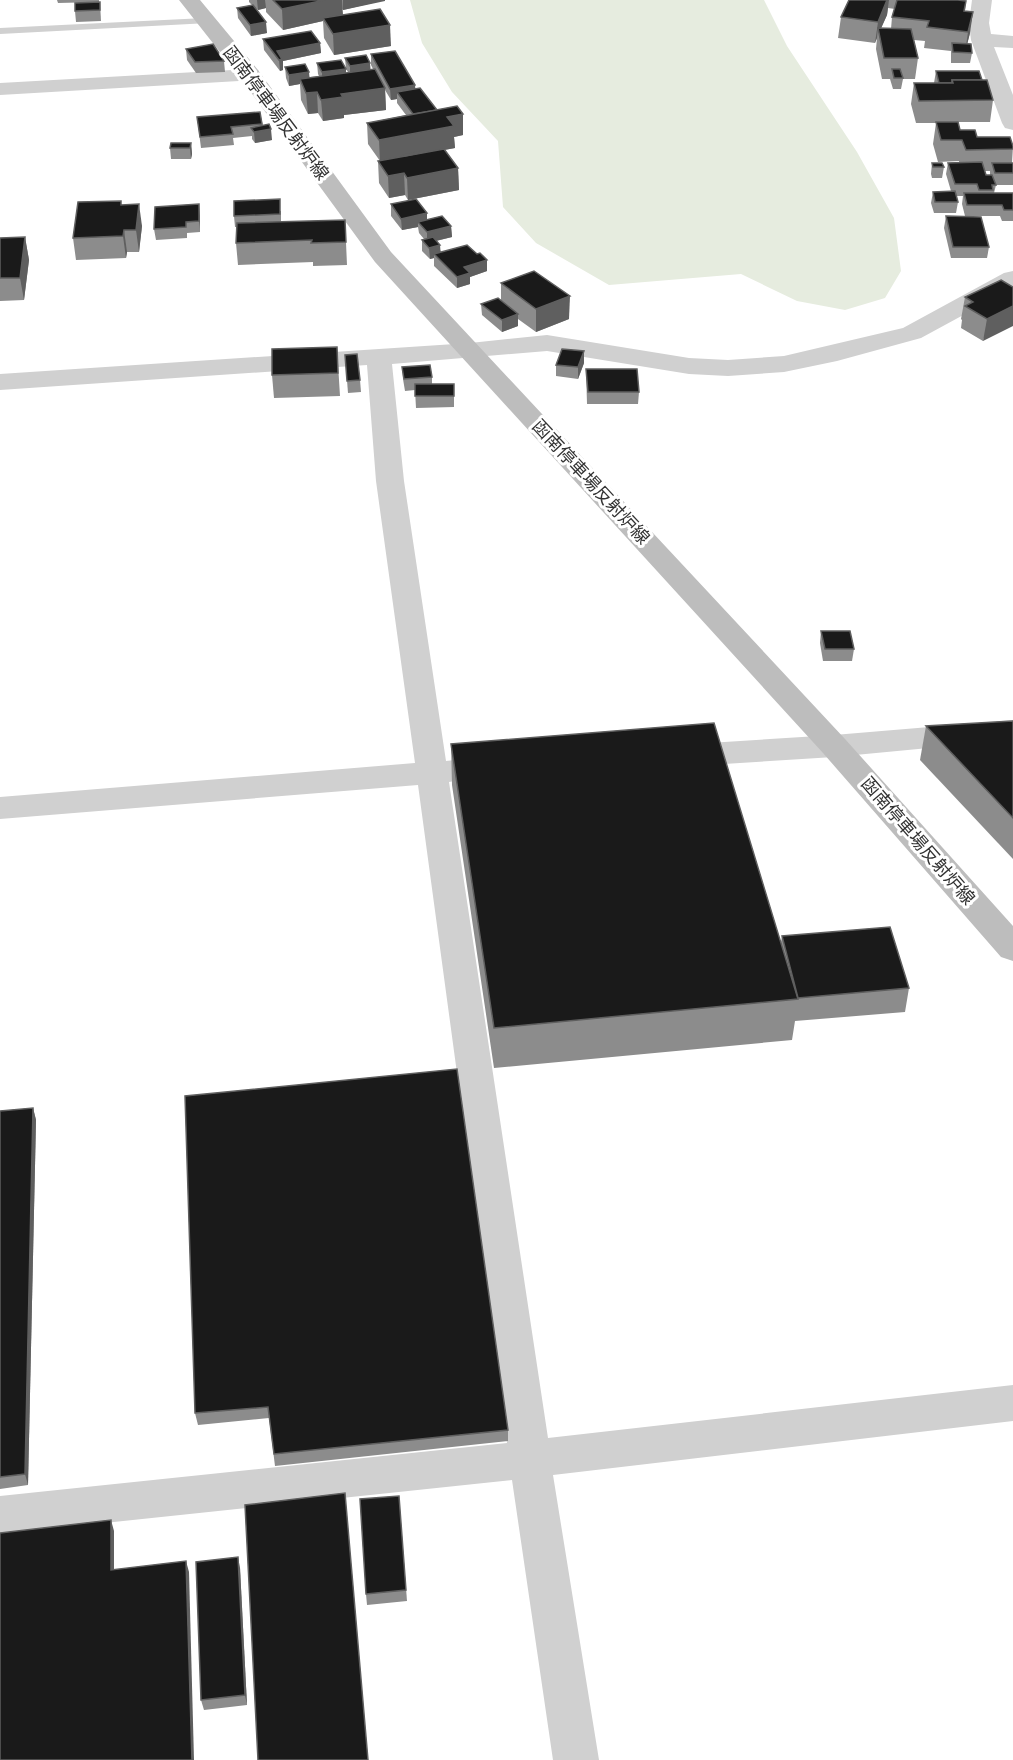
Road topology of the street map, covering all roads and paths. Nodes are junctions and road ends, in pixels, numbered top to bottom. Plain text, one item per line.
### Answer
1 (189, 0) edge
2 (982, 0) edge
3 (206, 21) junction
4 (0, 31) edge
5 (981, 40) junction
6 (1013, 42) edge
7 (250, 75) junction
8 (0, 89) edge
9 (1013, 123) edge
10 (1013, 279) edge
11 (460, 340) junction
12 (379, 356) junction
13 (0, 382) edge
14 (1013, 730) edge
15 (834, 746) junction
16 (645, 758) edge
17 (480, 769) edge
18 (433, 772) junction
19 (0, 808) edge
20 (1013, 948) edge
21 (1013, 1403) edge
22 (530, 1459) junction
23 (0, 1515) edge
24 (576, 1760) edge

1 - 3 main road, 函南停車場反射炉線
2 - 5 street
3 - 4 lane
3 - 7 main road, 函南停車場反射炉線
5 - 6 street
5 - 9 street
7 - 8 street
7 - 11 main road, 函南停車場反射炉線
10 - 11 street
11 - 12 street
11 - 15 main road, 函南停車場反射炉線
12 - 13 street
12 - 18 street
14 - 15 street
15 - 16 street
15 - 20 main road, 函南停車場反射炉線
17 - 18 street
18 - 19 street
18 - 22 street
21 - 22 street
22 - 23 street
22 - 24 street

